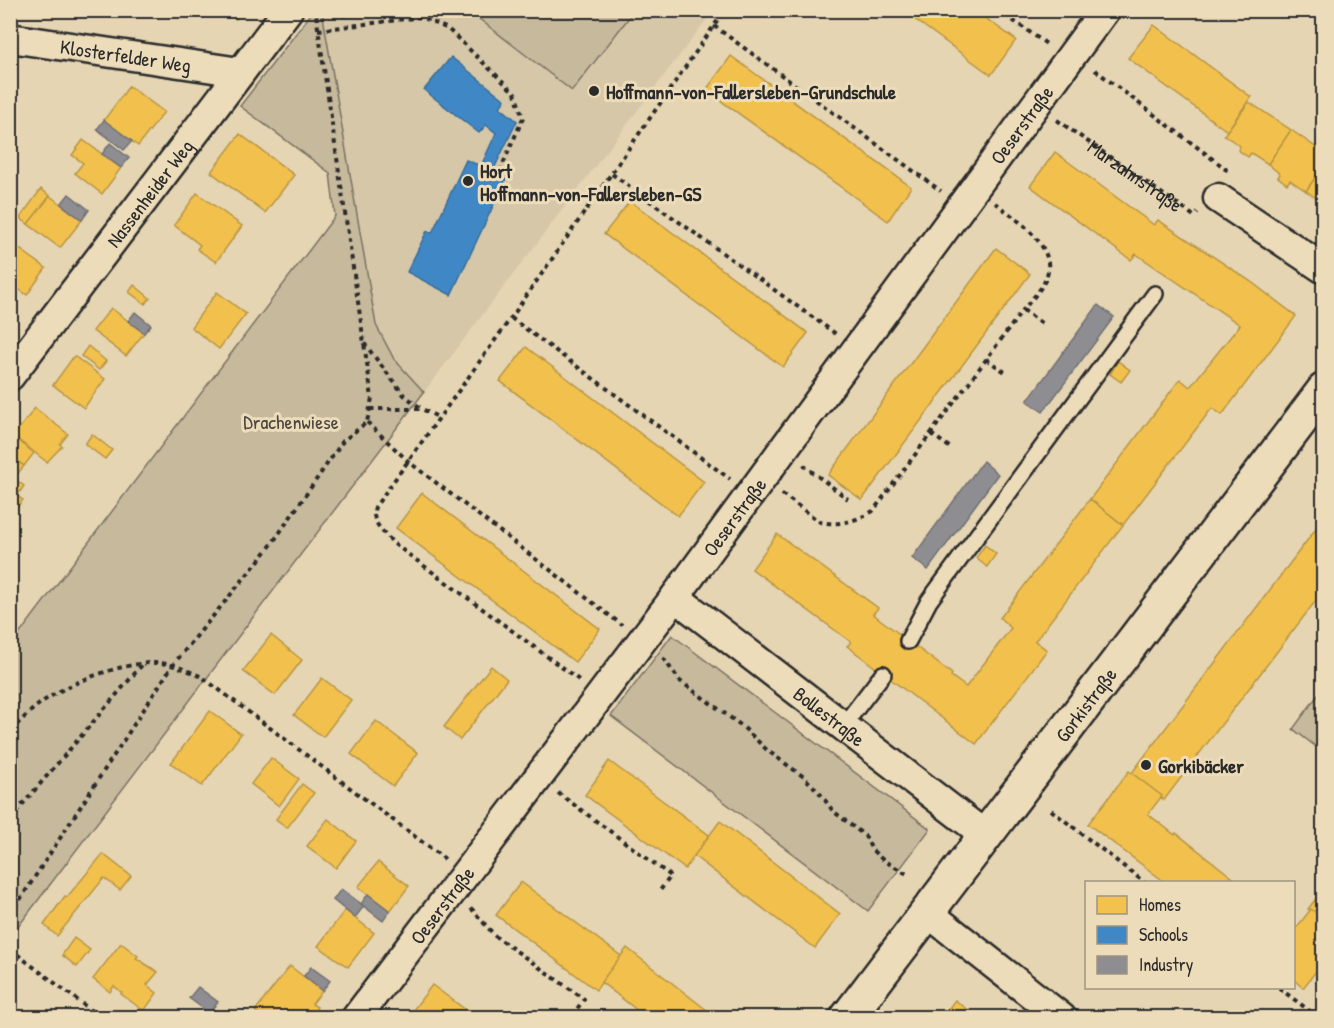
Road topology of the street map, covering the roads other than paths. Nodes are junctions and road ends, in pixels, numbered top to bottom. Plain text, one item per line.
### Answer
1 (288, 10) edge
2 (1106, 10) edge
3 (10, 38) edge
4 (240, 72) junction
5 (1218, 198) road end
6 (1323, 269) edge
7 (1155, 294) dead end
8 (11, 375) edge
9 (1323, 390) edge
10 (675, 597) junction
11 (908, 641) dead end
12 (883, 674) dead end
13 (843, 726) junction
14 (985, 835) junction
15 (927, 912) junction
16 (356, 1017) edge
17 (847, 1017) edge
18 (1062, 1017) edge

1 - 4 street, Nassenheider Weg
2 - 10 street, Oeserstraße
3 - 4 street, Klosterfelder Weg
4 - 8 street, Nassenheider Weg
5 - 6 street
7 - 11 lane
9 - 14 main road, Gorkistraße
10 - 13 street, Bollestraße
10 - 16 street, Oeserstraße
12 - 13 lane
13 - 14 street, Bollestraße
14 - 15 main road, Gorkistraße
15 - 17 main road, Gorkistraße
15 - 18 street

